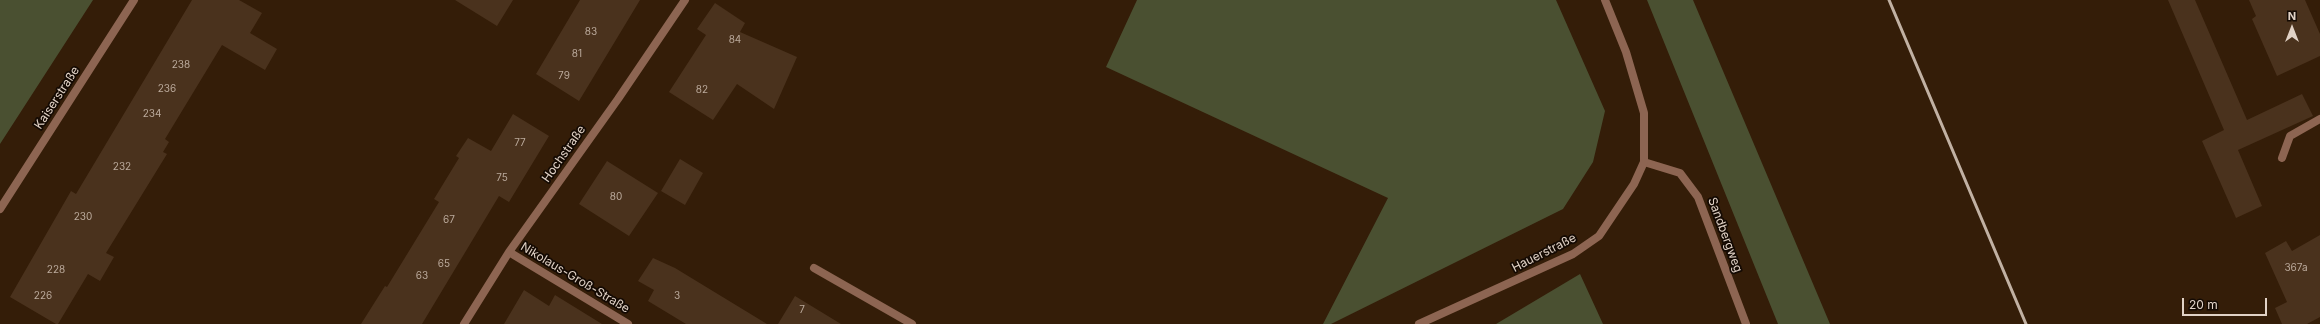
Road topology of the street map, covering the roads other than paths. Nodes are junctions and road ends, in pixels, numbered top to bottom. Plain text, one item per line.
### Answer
1 (134, 0) edge
2 (685, 0) edge
3 (1605, 0) edge
4 (2320, 119) edge
5 (2282, 158) dead end
6 (1644, 162) junction
7 (0, 209) edge
8 (509, 252) junction
9 (814, 268) dead end
10 (464, 324) edge
11 (628, 324) edge
12 (912, 324) edge
13 (1418, 324) edge
14 (1746, 324) edge

1 - 7 street, Kaiserstraße
2 - 8 street, Hochstraße
3 - 6 street
4 - 5 street
6 - 13 street, Hauerstraße
6 - 14 street, Sandbergweg
8 - 10 street, Hochstraße
8 - 11 street, Nikolaus-Groß-Straße
9 - 12 street

